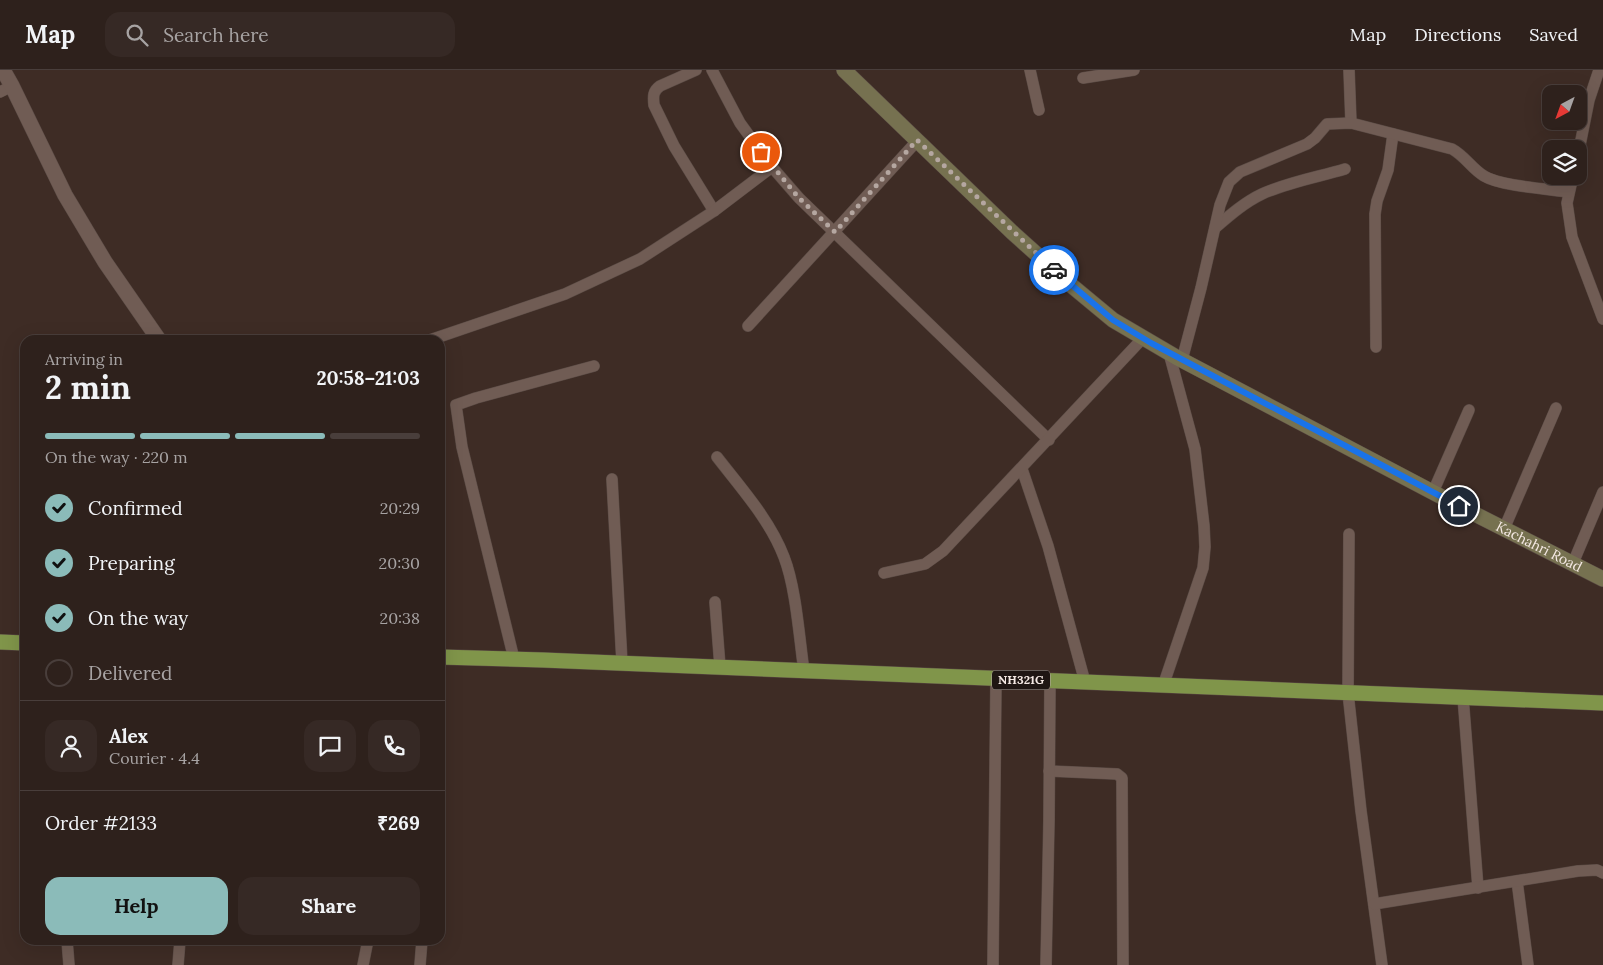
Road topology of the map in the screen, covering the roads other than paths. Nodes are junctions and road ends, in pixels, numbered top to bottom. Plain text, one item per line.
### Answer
1 (3, 70) edge
2 (696, 70) edge
3 (712, 70) edge
4 (844, 70) edge
5 (1030, 70) edge
6 (1134, 70) edge
7 (1349, 70) edge
8 (1599, 70) edge
9 (1083, 78) dead end
10 (6, 89) edge
11 (1039, 110) dead end
12 (1351, 123) junction
13 (1393, 134) junction
14 (917, 140) junction
15 (1581, 140) edge
16 (772, 167) junction
17 (1345, 170) dead end
18 (1571, 185) edge
19 (1569, 192) junction
20 (714, 211) junction
21 (1215, 228) junction
22 (835, 232) junction
23 (1603, 319) edge
24 (748, 326) dead end
25 (156, 335) edge
26 (445, 335) edge
27 (1143, 338) junction
28 (1376, 348) dead end
29 (1176, 357) junction
30 (594, 366) dead end
31 (1556, 408) dead end
32 (1469, 410) dead end
33 (1049, 440) junction
34 (717, 457) dead end
35 (1022, 469) junction
36 (612, 479) dead end
37 (1433, 492) junction
38 (1603, 492) edge
39 (1504, 529) junction
40 (1349, 534) dead end
41 (1573, 563) junction
42 (884, 573) dead end
43 (1603, 579) edge
44 (715, 602) dead end
45 (0, 642) edge
46 (20, 643) edge
47 (445, 657) edge
48 (514, 659) junction
49 (622, 663) junction
50 (720, 667) junction
51 (804, 671) junction
52 (996, 679) junction
53 (1050, 681) junction
54 (1084, 682) junction
55 (1163, 686) junction
56 (1348, 693) junction
57 (1463, 697) junction
58 (1603, 703) edge
59 (1049, 771) junction
60 (1603, 873) edge
61 (1517, 882) junction
62 (1478, 888) junction
63 (1374, 904) junction
64 (68, 945) edge
65 (180, 945) edge
66 (367, 945) edge
67 (422, 945) edge
68 (69, 965) edge
69 (178, 965) edge
70 (363, 965) edge
71 (420, 965) edge
72 (993, 965) edge
73 (1046, 965) edge
74 (1123, 965) edge
75 (1382, 965) edge
76 (1528, 965) edge

1 - 10 street
2 - 20 street
3 - 16 street
4 - 14 main road, Kachahri Road
5 - 11 street
6 - 9 street
7 - 12 street
8 - 15 street
10 - 25 street
12 - 13 street
12 - 21 street
13 - 19 street
13 - 28 street
14 - 22 street
14 - 27 main road, Kachahri Road
16 - 20 street
16 - 22 street
17 - 21 street
18 - 19 street
19 - 23 street
20 - 26 street
21 - 29 street
22 - 24 street
22 - 33 street
27 - 29 main road, Kachahri Road
27 - 33 street
29 - 37 main road, Kachahri Road
29 - 55 street
30 - 48 street
31 - 39 street
32 - 37 street
33 - 35 street
34 - 51 street
35 - 42 street
35 - 54 street
36 - 49 street
37 - 39 main road, Kachahri Road
38 - 41 street
39 - 41 main road, Kachahri Road
40 - 56 street
41 - 43 main road, Kachahri Road
44 - 50 street
45 - 46 highway
47 - 48 highway, NH321G
48 - 49 highway, NH321G
49 - 50 highway, NH321G
50 - 51 highway, NH321G
51 - 52 highway, NH321G
52 - 53 highway, NH321G
52 - 72 street
53 - 54 highway, NH321G
53 - 59 street
54 - 55 highway, NH321G
55 - 56 highway, NH321G
56 - 57 highway, NH321G
56 - 63 street
57 - 58 highway, NH321G
57 - 62 street
59 - 73 street
59 - 74 street
60 - 61 street
61 - 62 street
61 - 76 street
62 - 63 street
63 - 75 street
64 - 68 street
65 - 69 street
66 - 70 street
67 - 71 street

